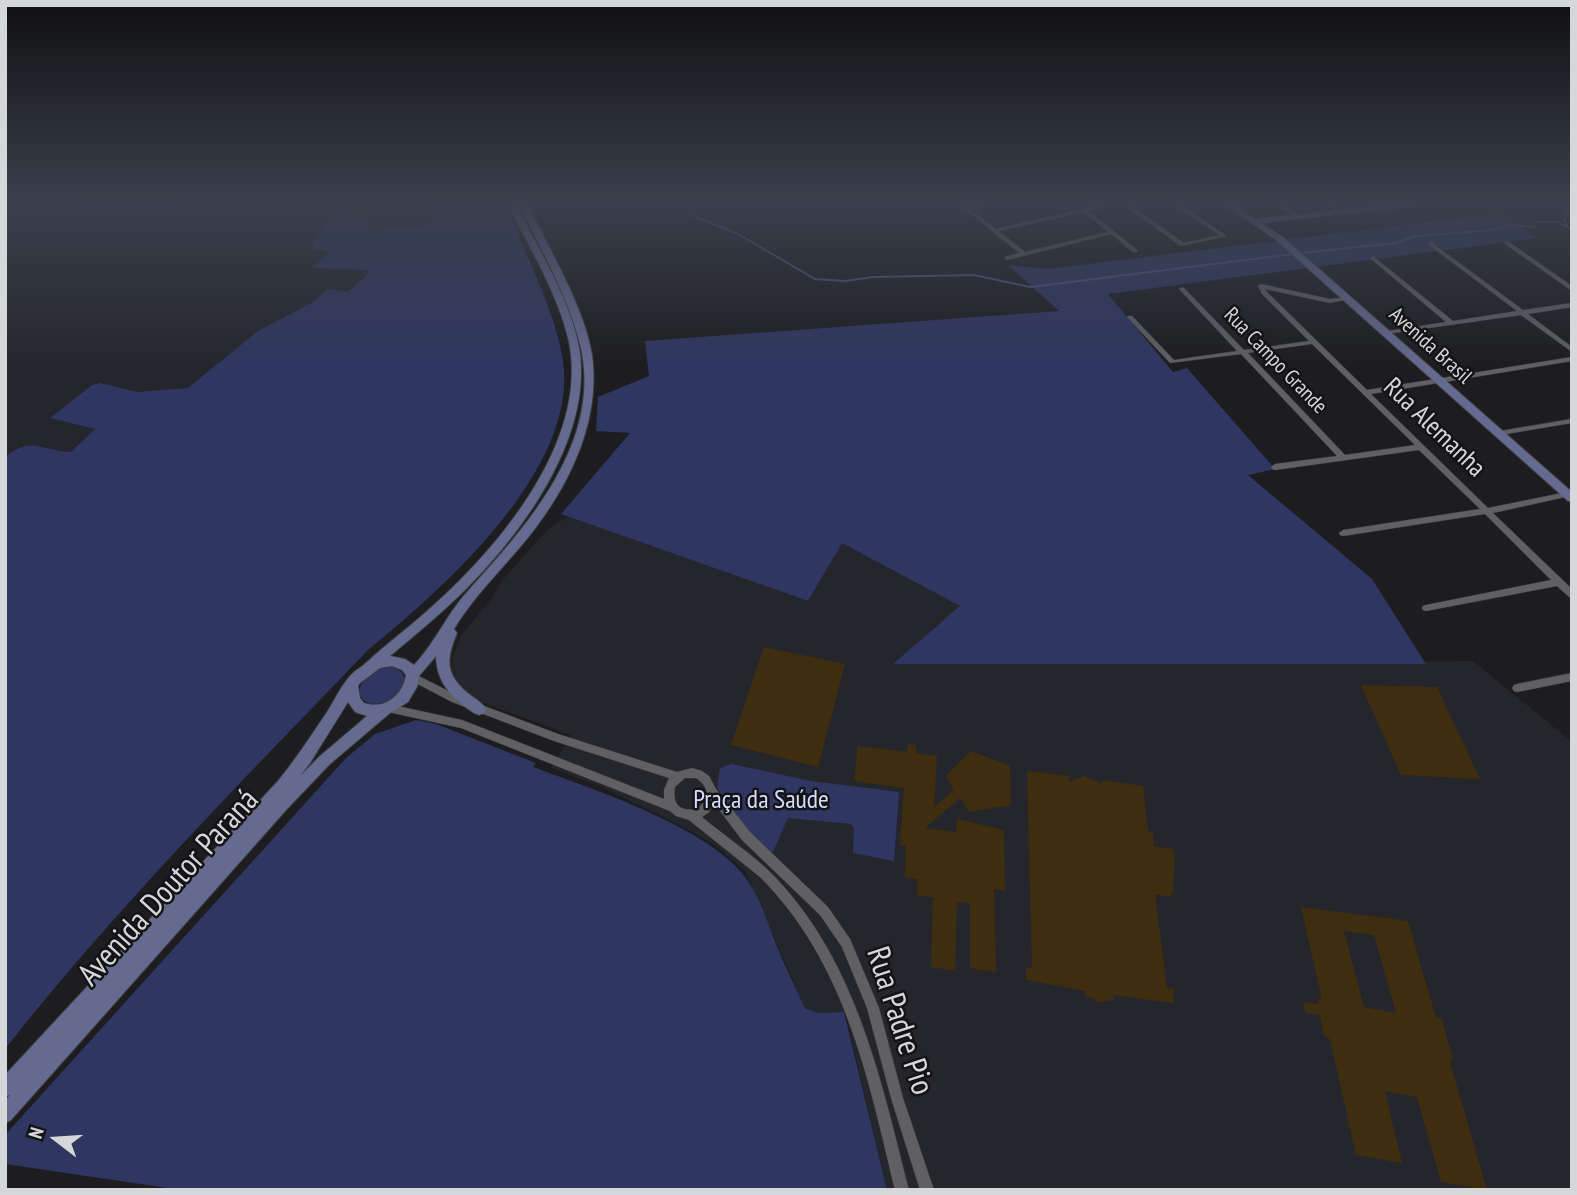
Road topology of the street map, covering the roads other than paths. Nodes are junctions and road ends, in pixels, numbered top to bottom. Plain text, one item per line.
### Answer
1 (537, 258) edge
2 (548, 258) edge
3 (1300, 258) edge
4 (1373, 258) dead end
5 (1449, 258) edge
6 (1528, 258) edge
7 (1182, 289) dead end
8 (1572, 289) edge
9 (1347, 298) junction
10 (1572, 306) edge
11 (1521, 313) junction
12 (1130, 317) dead end
13 (1451, 323) junction
14 (1388, 333) junction
15 (1314, 342) junction
16 (1572, 351) edge
17 (1242, 353) junction
18 (1572, 359) edge
19 (1438, 380) junction
20 (1367, 392) junction
21 (1572, 421) edge
22 (1500, 433) junction
23 (1420, 447) junction
24 (1343, 457) junction
25 (1275, 467) dead end
26 (1570, 495) edge
27 (1488, 511) junction
28 (1343, 533) dead end
29 (489, 576) junction
30 (1559, 582) junction
31 (1572, 595) edge
32 (1426, 608) dead end
33 (371, 666) junction
34 (413, 675) junction
35 (1572, 677) edge
36 (352, 687) junction
37 (1517, 688) dead end
38 (387, 709) junction
39 (480, 709) junction
40 (680, 776) junction
41 (712, 792) junction
42 (670, 806) junction
43 (691, 815) junction
44 (5, 1087) edge
45 (5, 1114) edge
46 (902, 1190) edge
47 (927, 1190) edge

1 - 33 main road
2 - 29 main road
3 - 9 main road, Avenida Brasil
4 - 13 street
5 - 11 street
6 - 8 street
7 - 17 street, Rua Campo Grande
9 - 14 main road, Avenida Brasil
9 - 15 street, Rua Alemanha
10 - 11 street
11 - 13 street
11 - 16 street
12 - 17 street
13 - 14 street
14 - 19 main road, Avenida Brasil
15 - 17 street
15 - 20 street, Rua Alemanha
17 - 24 street, Rua Campo Grande
18 - 19 street
19 - 20 street
19 - 22 main road, Avenida Brasil
20 - 23 street, Rua Alemanha
21 - 22 street
22 - 26 main road, Avenida Brasil
23 - 24 street
23 - 27 street, Rua Alemanha
24 - 25 street
26 - 27 street
27 - 28 street
27 - 30 street, Rua Alemanha
29 - 34 main road
29 - 39 main road
30 - 31 street, Rua Alemanha
30 - 32 street
33 - 34 main road
33 - 36 main road
34 - 38 main road
34 - 39 street
35 - 37 street
36 - 38 main road
36 - 44 main road, Avenida Doutor Paraná
38 - 42 street
38 - 45 main road, Avenida Doutor Paraná
39 - 40 street
40 - 41 street
40 - 42 street
41 - 43 street
41 - 47 street, Rua Padre Pio
42 - 43 street
43 - 46 street, Rua Padre Pio

